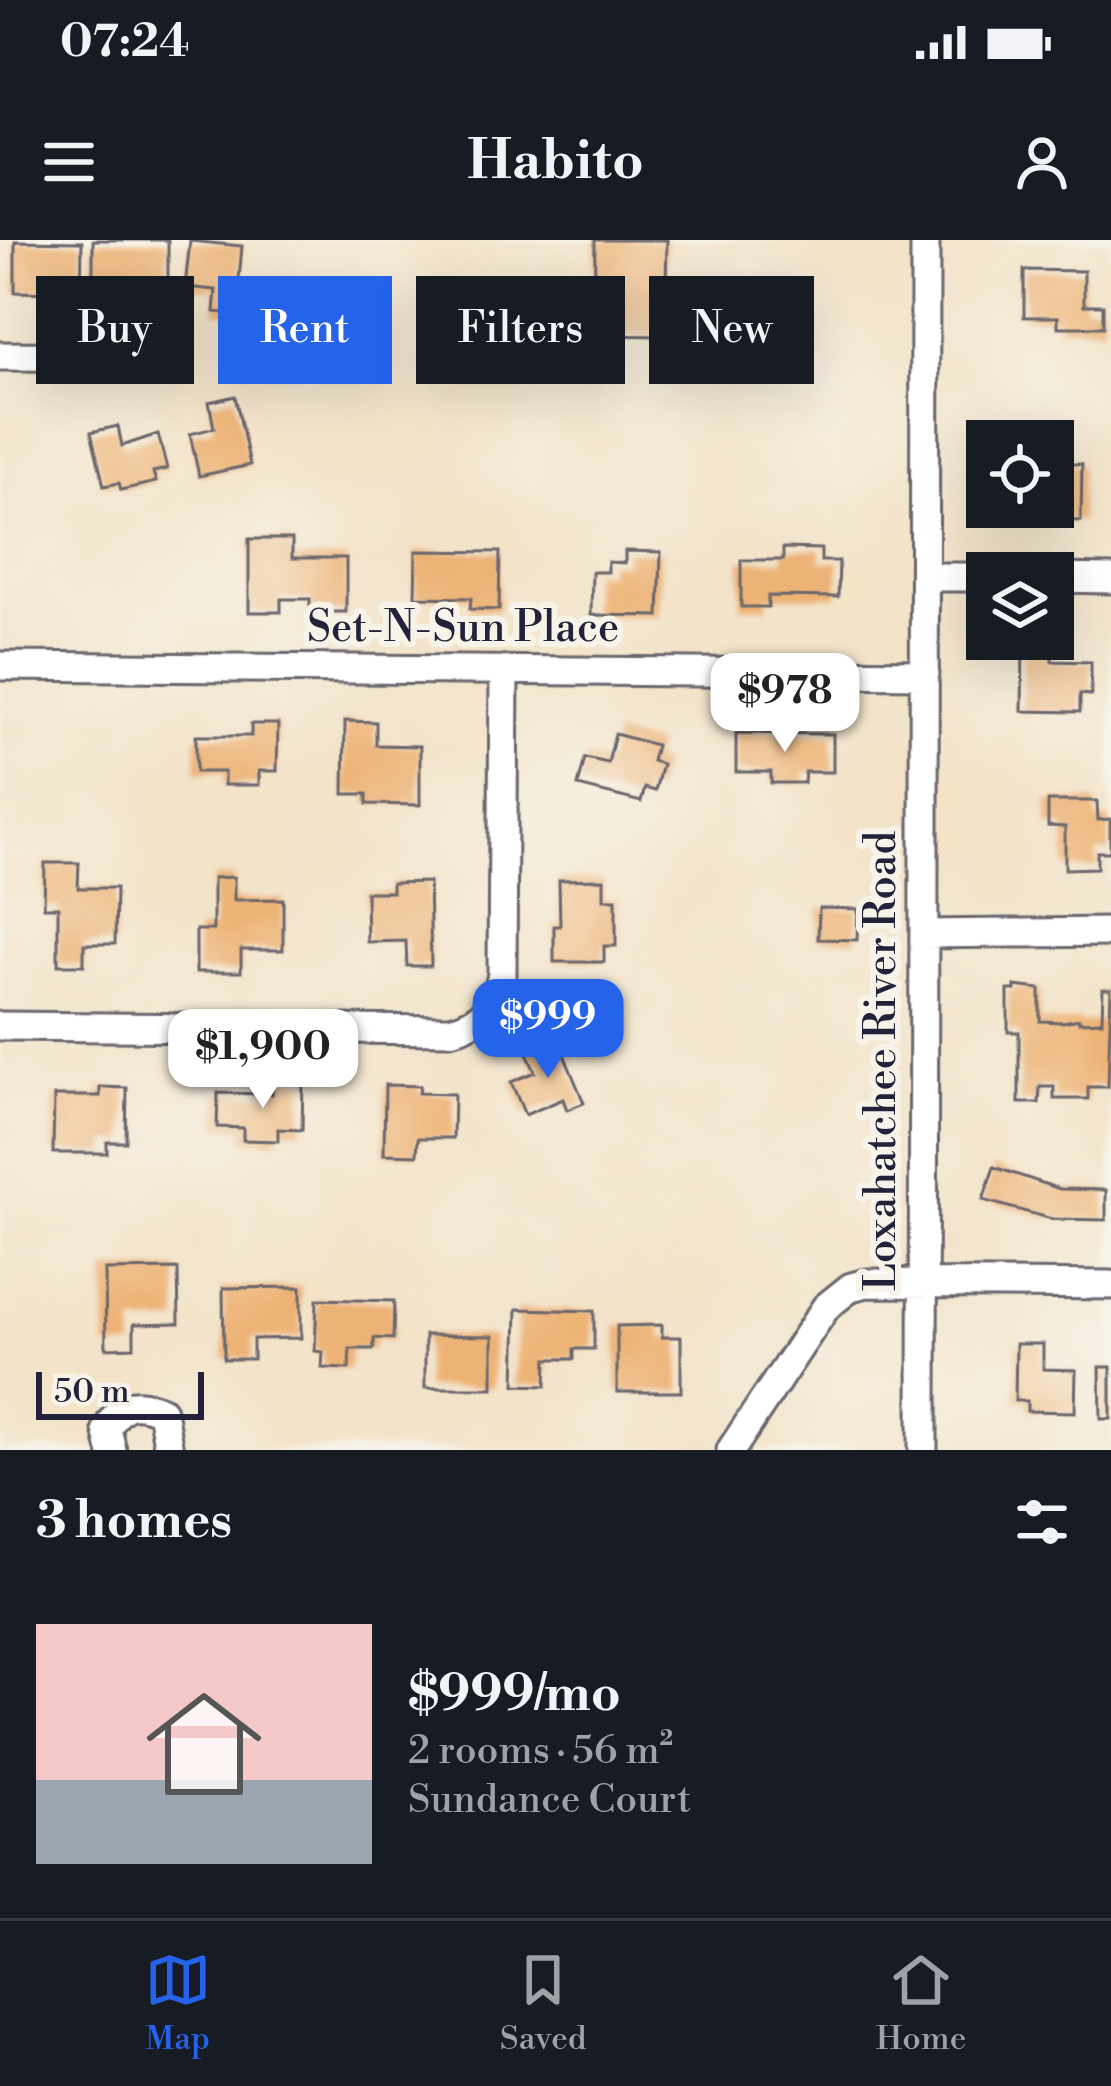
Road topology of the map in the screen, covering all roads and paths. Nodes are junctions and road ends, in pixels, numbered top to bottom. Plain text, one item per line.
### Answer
1 (925, 240) edge
2 (0, 356) edge
3 (36, 356) edge
4 (925, 577) junction
5 (966, 578) edge
6 (1074, 578) edge
7 (1111, 579) edge
8 (0, 666) edge
9 (504, 670) junction
10 (925, 674) junction
11 (1111, 932) edge
12 (925, 934) junction
13 (0, 1026) edge
14 (923, 1284) junction
15 (1111, 1285) edge
16 (112, 1450) edge
17 (169, 1450) edge
18 (731, 1450) edge
19 (923, 1450) edge

1 - 4 street, Loxahatchee River Road
2 - 3 street
4 - 5 street
4 - 10 street, Loxahatchee River Road
6 - 7 street
8 - 9 street, Set-N-Sun Place
9 - 10 street, Set-N-Sun Place
9 - 13 street
10 - 12 street, Loxahatchee River Road
11 - 12 street
12 - 14 street, Loxahatchee River Road
14 - 15 street
14 - 18 street
14 - 19 street, Loxahatchee River Road
16 - 17 street

